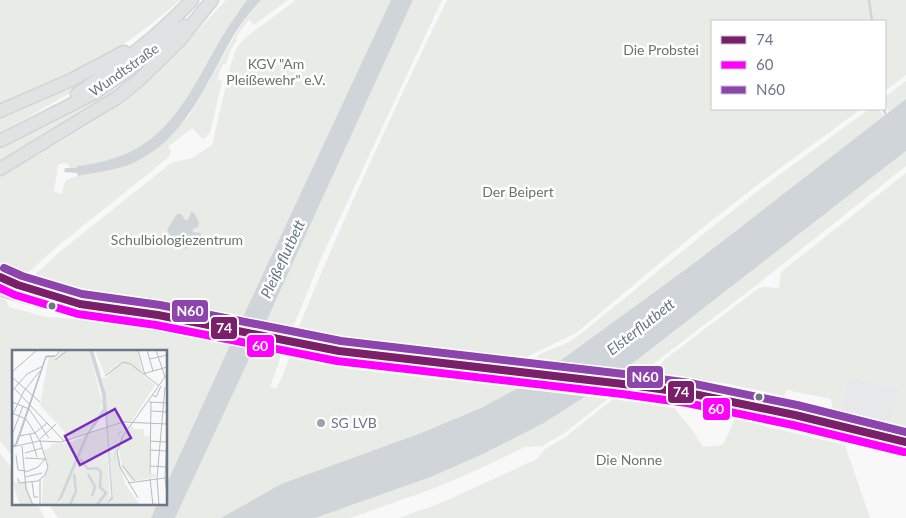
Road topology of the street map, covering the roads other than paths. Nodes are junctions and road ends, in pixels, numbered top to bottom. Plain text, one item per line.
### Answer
1 (192, 0) edge
2 (212, 0) edge
3 (152, 37) junction
4 (0, 111) edge
5 (27, 127) junction
6 (0, 141) edge
7 (0, 170) edge
8 (0, 277) edge
9 (0, 290) edge
10 (80, 304) junction
11 (906, 442) edge

1 - 3 highway, Wundtstraße
2 - 5 highway, Wundtstraße
2 - 7 highway
3 - 4 highway
3 - 5 highway, Wundtstraße
5 - 6 highway, Wundtstraße
8 - 10 main road
9 - 10 main road
10 - 11 main road

